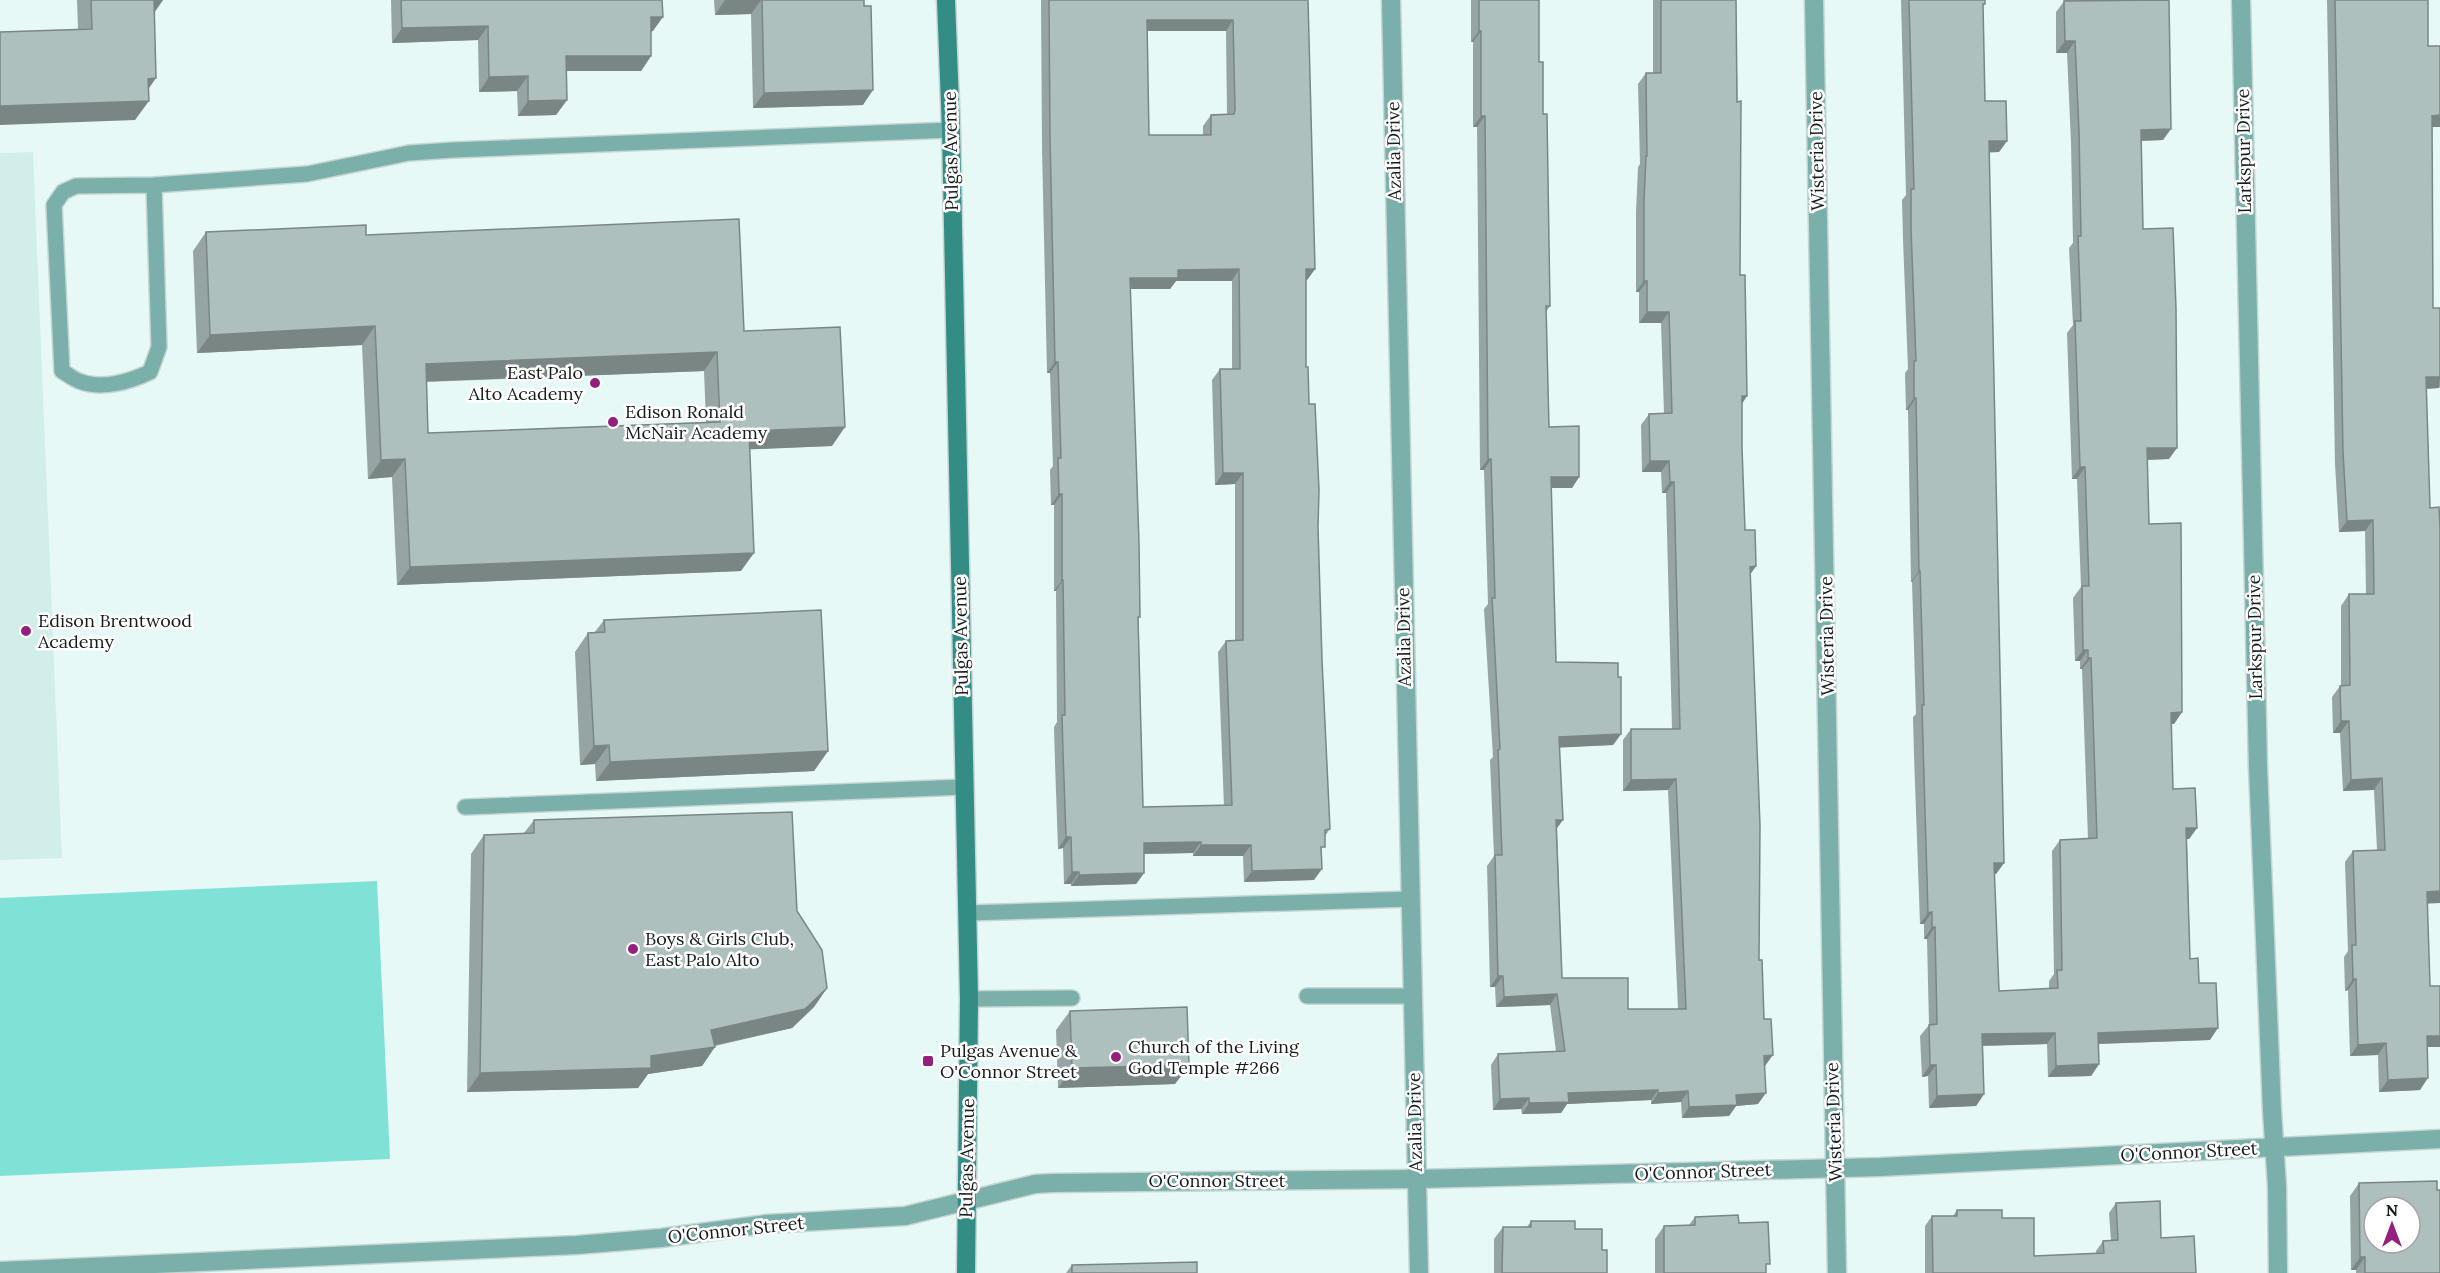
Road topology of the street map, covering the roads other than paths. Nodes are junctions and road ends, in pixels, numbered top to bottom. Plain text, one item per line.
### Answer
1 (946, 0) edge
2 (1391, 0) edge
3 (1814, 0) edge
4 (2241, 0) edge
5 (951, 130) junction
6 (154, 185) junction
7 (964, 787) junction
8 (465, 807) dead end
9 (1410, 899) junction
10 (967, 913) junction
11 (1307, 996) dead end
12 (1413, 996) junction
13 (1072, 998) dead end
14 (969, 999) junction
15 (2440, 1139) edge
16 (2274, 1148) junction
17 (1835, 1168) junction
18 (1417, 1179) junction
19 (967, 1201) junction
20 (0, 1271) edge
21 (966, 1273) edge
22 (1419, 1273) edge
23 (1837, 1273) edge
24 (2278, 1273) edge

1 - 5 street, Pulgas Avenue
2 - 9 street, Azalia Drive
3 - 17 street, Wisteria Drive
4 - 16 street, Larkspur Drive
5 - 6 lane
5 - 7 street, Pulgas Avenue
6 - 6 lane
7 - 8 lane
7 - 10 street, Pulgas Avenue
9 - 10 lane
9 - 12 street, Azalia Drive
10 - 14 street, Pulgas Avenue
11 - 12 lane
12 - 18 street, Azalia Drive
13 - 14 lane
14 - 19 street, Pulgas Avenue
15 - 16 street, O'Connor Street
16 - 17 street, O'Connor Street
16 - 24 street, Larkspur Drive
17 - 18 street, O'Connor Street
17 - 23 street, Wisteria Drive
18 - 19 street, O'Connor Street
18 - 22 street, Azalia Drive
19 - 20 street, O'Connor Street
19 - 21 street, Pulgas Avenue

